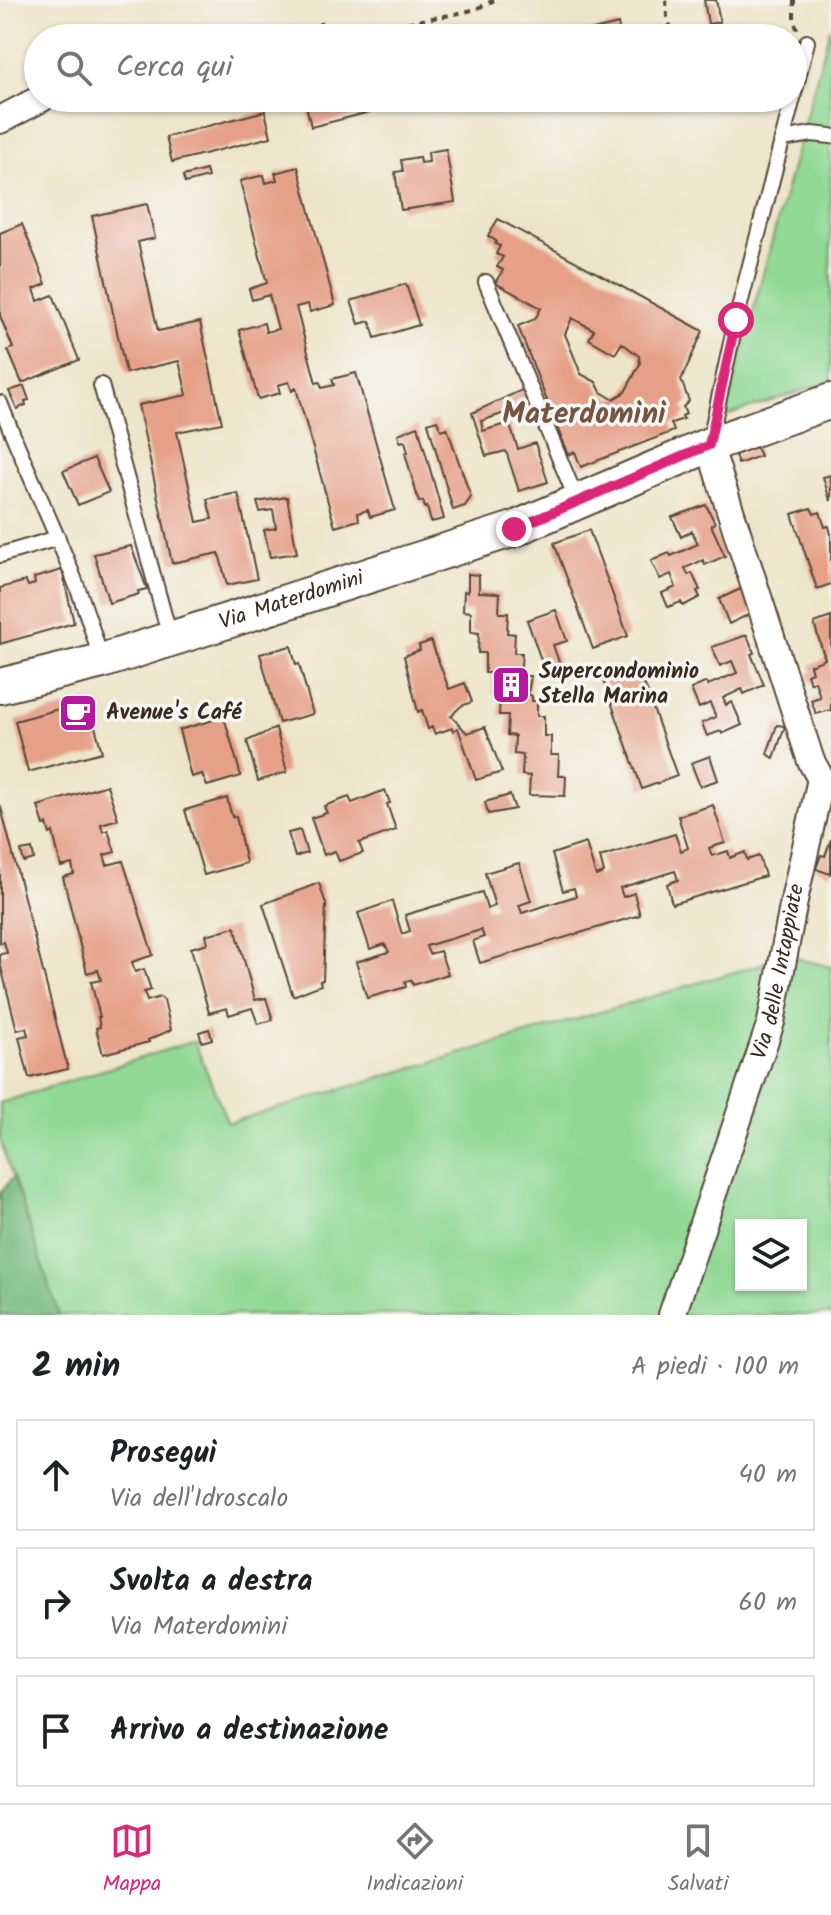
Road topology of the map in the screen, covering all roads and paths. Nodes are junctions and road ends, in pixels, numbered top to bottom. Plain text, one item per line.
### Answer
1 (495, 0) edge
2 (666, 0) edge
3 (794, 0) edge
4 (403, 24) edge
5 (669, 24) edge
6 (796, 24) edge
7 (24, 107) edge
8 (789, 112) edge
9 (0, 120) edge
10 (831, 136) edge
11 (782, 139) junction
12 (486, 282) dead end
13 (101, 385) dead end
14 (831, 401) edge
15 (0, 403) edge
16 (709, 445) junction
17 (578, 503) junction
18 (58, 538) junction
19 (0, 555) edge
20 (170, 637) junction
21 (102, 661) junction
22 (0, 686) edge
23 (672, 1315) edge

1 - 4 path
2 - 5 path
3 - 6 path
7 - 9 street
8 - 11 lane
10 - 11 lane
11 - 16 lane
12 - 17 lane
13 - 20 lane
14 - 16 street, Via Materdomini
15 - 18 lane
16 - 17 street, Via Materdomini
16 - 23 street, Via delle Intappiate
17 - 20 street, Via Materdomini
18 - 19 lane
18 - 21 lane
20 - 21 street, Via Materdomini
21 - 22 street, Via Materdomini

